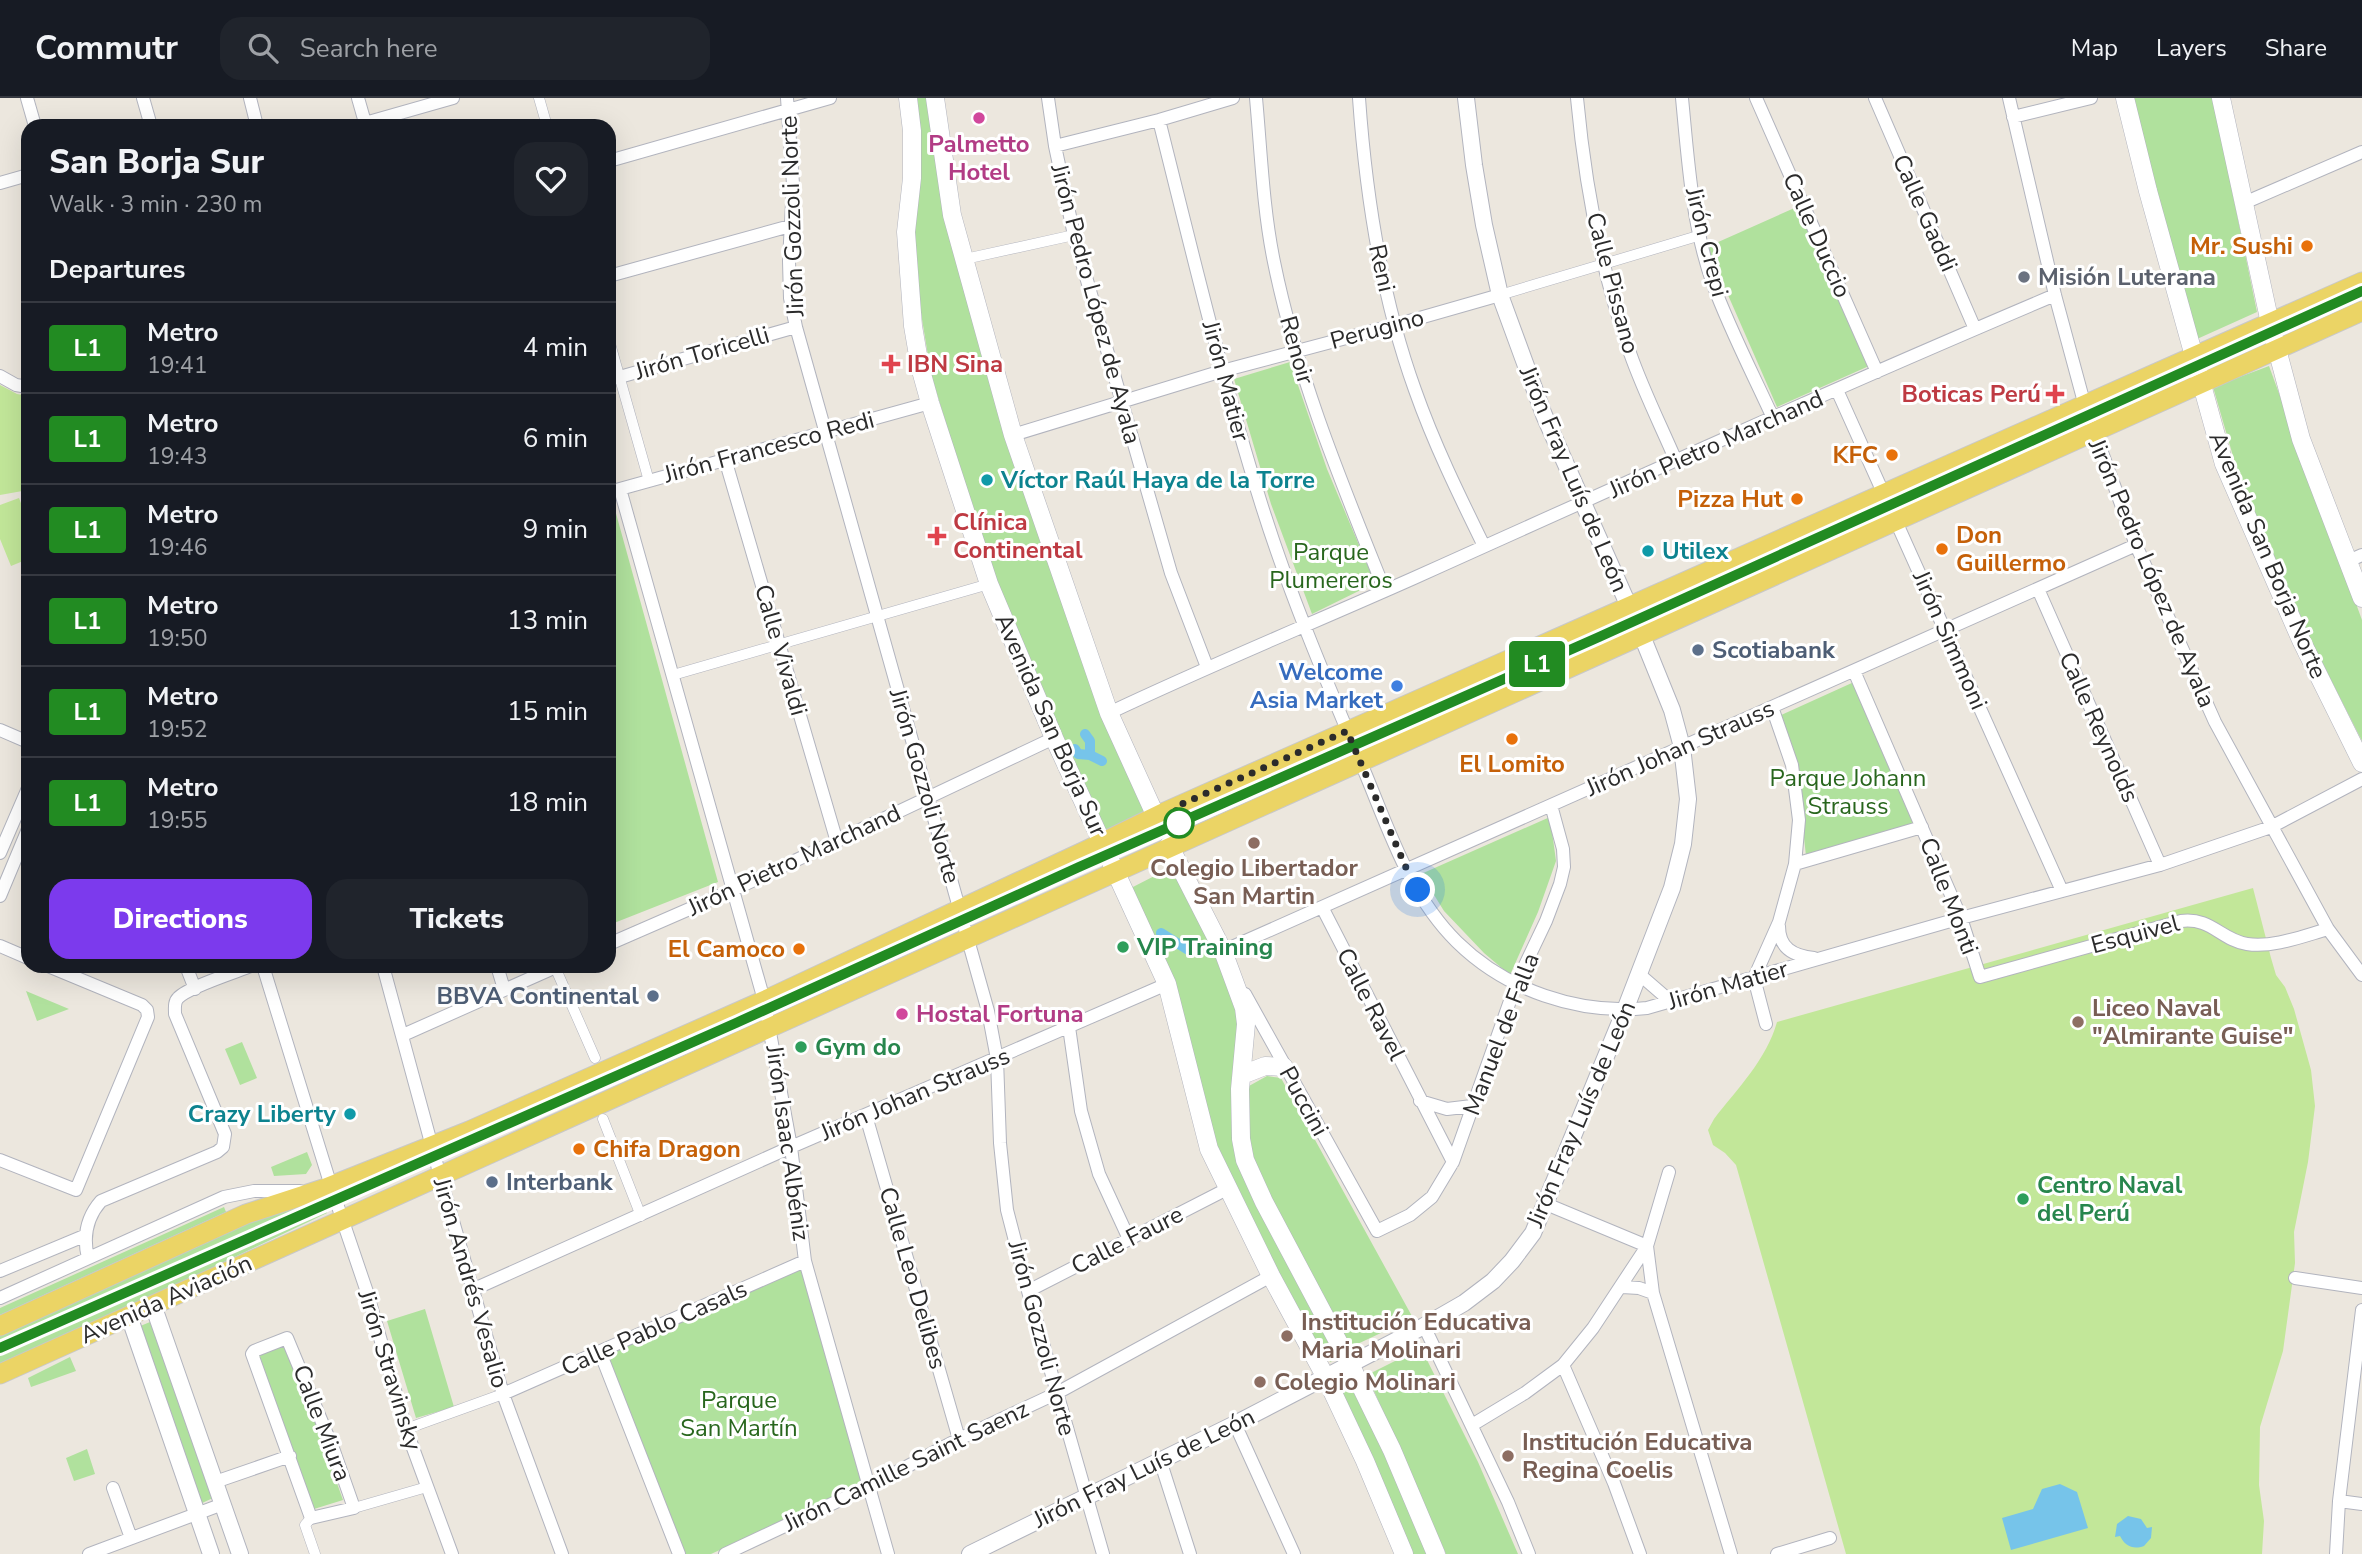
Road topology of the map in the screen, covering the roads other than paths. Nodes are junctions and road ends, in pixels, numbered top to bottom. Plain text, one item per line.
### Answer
1 (27, 98) edge
2 (143, 98) edge
3 (250, 98) edge
4 (358, 98) edge
5 (453, 98) edge
6 (539, 98) edge
7 (830, 98) edge
8 (908, 98) edge
9 (935, 98) edge
10 (1048, 98) edge
11 (1233, 98) edge
12 (1256, 98) edge
13 (1359, 98) edge
14 (1466, 98) edge
15 (1577, 98) edge
16 (1682, 98) edge
17 (1756, 98) edge
18 (1875, 98) edge
19 (2009, 98) edge
20 (2091, 98) edge
21 (2125, 98) edge
22 (2225, 99) edge
23 (787, 104) edge
24 (2013, 117) junction
25 (33, 119) edge
26 (149, 119) edge
27 (255, 119) edge
28 (364, 119) edge
29 (385, 119) edge
30 (545, 119) edge
31 (1159, 120) junction
32 (1055, 146) junction
33 (2362, 152) edge
34 (616, 159) edge
35 (21, 177) edge
36 (0, 183) edge
37 (2244, 202) junction
38 (790, 226) junction
39 (1074, 235) junction
40 (1701, 235) junction
41 (965, 260) junction
42 (1604, 265) junction
43 (616, 274) edge
44 (2362, 282) edge
45 (1500, 295) junction
46 (2054, 295) junction
47 (2362, 311) edge
48 (2270, 323) junction
49 (1395, 326) junction
50 (796, 327) junction
51 (1975, 329) junction
52 (2276, 349) junction
53 (1296, 351) junction
54 (2193, 356) junction
55 (1222, 371) junction
56 (1877, 372) junction
57 (0, 376) edge
58 (616, 378) edge
59 (616, 381) edge
60 (2200, 382) junction
61 (21, 386) edge
62 (1837, 390) junction
63 (1121, 401) junction
64 (930, 403) junction
65 (2085, 406) junction
66 (1773, 418) junction
67 (2093, 431) junction
68 (824, 432) junction
69 (1013, 435) junction
70 (725, 459) junction
71 (1676, 461) junction
72 (649, 481) junction
73 (616, 490) edge
74 (616, 493) edge
75 (1884, 493) junction
76 (1583, 503) junction
77 (1895, 520) junction
78 (2136, 545) junction
79 (1484, 546) junction
80 (2354, 558) edge
81 (989, 584) junction
82 (2038, 589) junction
83 (1385, 590) junction
84 (2362, 598) edge
85 (1629, 607) junction
86 (878, 616) junction
87 (1305, 627) junction
88 (1946, 630) junction
89 (1642, 636) junction
90 (780, 645) junction
91 (1207, 667) junction
92 (1854, 671) junction
93 (673, 675) junction
94 (1772, 707) junction
95 (1109, 713) junction
96 (0, 730) edge
97 (1347, 731) junction
98 (1054, 738) junction
99 (21, 739) edge
100 (1682, 747) junction
101 (1360, 762) junction
102 (2362, 763) edge
103 (2362, 779) edge
104 (926, 798) junction
105 (21, 804) edge
106 (1551, 805) junction
107 (1157, 819) junction
108 (1922, 827) junction
109 (2271, 827) junction
110 (6, 838) junction
111 (837, 842) junction
112 (1102, 842) junction
113 (21, 844) edge
114 (21, 846) edge
115 (1170, 846) junction
116 (0, 853) edge
117 (1795, 864) junction
118 (2160, 865) junction
119 (1407, 870) junction
120 (1117, 872) junction
121 (733, 890) junction
122 (2062, 891) junction
123 (0, 896) edge
124 (1322, 907) junction
125 (959, 909) junction
126 (1961, 918) junction
127 (1779, 922) junction
128 (2328, 929) junction
129 (968, 939) junction
130 (616, 941) edge
131 (0, 946) edge
132 (1223, 951) junction
133 (21, 955) edge
134 (1821, 959) junction
135 (1233, 971) junction
136 (1978, 972) joint
137 (65, 973) edge
138 (189, 973) edge
139 (234, 973) edge
140 (265, 973) edge
141 (385, 973) edge
142 (499, 973) edge
143 (542, 973) edge
144 (559, 973) edge
145 (1639, 974) junction
146 (2362, 975) edge
147 (1754, 978) junction
148 (1167, 984) junction
149 (1516, 984) junction
150 (195, 989) junction
151 (504, 989) junction
152 (764, 1000) junction
153 (1669, 1000) junction
154 (1625, 1010) junction
155 (1766, 1024) dead end
156 (771, 1027) junction
157 (1069, 1027) junction
158 (403, 1035) junction
159 (595, 1058) dead end
160 (997, 1059) junction
161 (1284, 1067) junction
162 (1242, 1075) junction
163 (1420, 1101) junction
164 (1472, 1106) junction
165 (866, 1116) junction
166 (603, 1119) dead end
167 (432, 1146) junction
168 (791, 1147) junction
169 (0, 1160) edge
170 (1453, 1162) junction
171 (1669, 1172) dead end
172 (440, 1176) junction
173 (323, 1189) junction
174 (1227, 1189) junction
175 (1546, 1204) junction
176 (641, 1216) junction
177 (343, 1220) junction
178 (1377, 1231) joint
179 (84, 1236) junction
180 (1129, 1239) junction
181 (1647, 1246) junction
182 (88, 1258) junction
183 (805, 1261) junction
184 (0, 1271) edge
185 (1271, 1276) junction
186 (2295, 1278) dead end
187 (1622, 1287) junction
188 (2362, 1288) edge
189 (472, 1290) junction
190 (1028, 1292) junction
191 (1653, 1293) junction
192 (0, 1298) edge
193 (153, 1305) junction
194 (2362, 1310) edge
195 (129, 1315) junction
196 (0, 1326) edge
197 (1424, 1326) junction
198 (600, 1352) junction
199 (1350, 1364) junction
200 (1563, 1365) junction
201 (0, 1374) edge
202 (1325, 1376) junction
203 (2358, 1392) edge
204 (1057, 1393) junction
205 (503, 1394) junction
206 (1235, 1424) junction
207 (1472, 1425) junction
208 (406, 1429) junction
209 (959, 1439) junction
210 (290, 1456) junction
211 (1160, 1460) junction
212 (215, 1482) junction
213 (870, 1486) junction
214 (427, 1487) junction
215 (113, 1488) dead end
216 (1087, 1497) junction
217 (2339, 1502) junction
218 (223, 1504) junction
219 (2362, 1504) edge
220 (354, 1508) junction
221 (198, 1513) junction
222 (311, 1518) junction
223 (131, 1538) junction
224 (1830, 1538) dead end
225 (995, 1549) edge
226 (89, 1554) edge
227 (211, 1554) edge
228 (240, 1554) edge
229 (315, 1554) edge
230 (452, 1554) edge
231 (562, 1554) edge
232 (679, 1554) edge
233 (725, 1554) edge
234 (888, 1554) edge
235 (970, 1554) edge
236 (1103, 1554) edge
237 (1190, 1554) edge
238 (1294, 1554) edge
239 (1405, 1554) edge
240 (1436, 1554) edge
241 (1529, 1554) edge
242 (1640, 1554) edge
243 (1731, 1554) edge
244 (1777, 1554) edge
245 (2336, 1554) edge

1 - 25 street
2 - 26 street
3 - 27 street
4 - 28 street
5 - 29 street
6 - 30 street
7 - 23 street
8 - 64 main road, Avenida San Borja Sur
9 - 41 main road
10 - 32 street, Jirón Pedro López de Ayala
11 - 31 street
12 - 53 street, Renoir
13 - 49 street, Reni
14 - 45 street, Jirón Fray Luís de León
15 - 42 street, Calle Pissano
16 - 40 street, Jirón Crepi
17 - 56 street, Calle Duccio
18 - 51 street, Calle Gaddi
19 - 24 street, Jirón Pedro López de Ayala
20 - 24 street
21 - 54 main road, Avenida San Borja Norte
22 - 37 main road
23 - 34 street
23 - 38 street, Jirón Gozzoli Norte
24 - 46 street, Jirón Pedro López de Ayala
31 - 32 street
31 - 55 street, Jirón Matier
32 - 39 street, Jirón Pedro López de Ayala
33 - 37 street
35 - 36 street
37 - 48 main road
38 - 43 street
38 - 50 street, Jirón Gozzoli Norte
39 - 41 street
39 - 63 street, Jirón Pedro López de Ayala
40 - 42 street
40 - 66 street, Jirón Crepi
41 - 69 main road
42 - 45 street
42 - 71 street, Calle Pissano
44 - 48 main road, Avenida Aviación
45 - 49 street, Perugino
45 - 76 street, Jirón Fray Luís de León
46 - 51 street, Jirón Pietro Marchand
46 - 65 street, Jirón Pedro López de Ayala
47 - 52 main road, Avenida Aviación
48 - 52 main road
48 - 54 main road, Avenida Aviación
49 - 53 street, Perugino
49 - 79 street, Reni
50 - 58 street, Jirón Toricelli
50 - 68 street, Jirón Gozzoli Norte
51 - 56 street, Jirón Pietro Marchand
52 - 60 main road, Avenida Aviación
52 - 80 main road
53 - 55 street, Perugino
53 - 83 street, Renoir
54 - 60 main road, Avenida San Borja Norte
54 - 65 main road, Avenida Aviación
55 - 63 street, Perugino
55 - 87 street, Jirón Matier
56 - 62 street, Jirón Pietro Marchand
57 - 61 street
59 - 72 street
60 - 67 main road, Avenida Aviación
60 - 102 main road, Avenida San Borja Norte
62 - 66 street, Jirón Pietro Marchand
62 - 75 street, Jirón Simmoni
63 - 69 street, Perugino
63 - 91 street, Jirón Pedro López de Ayala
64 - 68 street, Jirón Francesco Redi
64 - 81 main road, Avenida San Borja Sur
65 - 67 street, Jirón Pedro López de Ayala
65 - 75 main road, Avenida Aviación
66 - 71 street, Jirón Pietro Marchand
67 - 77 main road, Avenida Aviación
67 - 78 street, Jirón Pedro López de Ayala
68 - 70 street, Jirón Francesco Redi
68 - 86 street, Jirón Gozzoli Norte
69 - 95 main road
70 - 72 street, Jirón Francesco Redi
70 - 90 street, Calle Vivaldi
71 - 76 street, Jirón Pietro Marchand
72 - 73 street, Jirón Francesco Redi
74 - 93 street, Jirón Isaac Albéniz
75 - 77 street, Jirón Simmoni
75 - 85 main road, Avenida Aviación
76 - 79 street, Jirón Pietro Marchand
76 - 85 street, Jirón Fray Luís de León
77 - 88 street, Jirón Simmoni
77 - 89 main road, Avenida Aviación
78 - 82 street, Jirón Johan Strauss
78 - 109 street, Jirón Pedro López de Ayala
79 - 83 street, Jirón Pietro Marchand
80 - 84 main road
81 - 86 street
81 - 98 main road, Avenida San Borja Sur
82 - 88 street, Jirón Johan Strauss
82 - 118 street, Calle Reynolds
83 - 87 street, Jirón Pietro Marchand
85 - 89 street, Jirón Fray Luís de León
85 - 97 main road, Avenida Aviación
86 - 90 street
86 - 104 street, Jirón Gozzoli Norte
87 - 91 street, Jirón Pietro Marchand
87 - 97 street, Jirón Matier
88 - 92 street, Jirón Johan Strauss
88 - 122 street, Jirón Simmoni
89 - 100 street, Jirón Fray Luís de León
89 - 101 main road, Avenida Aviación
90 - 93 street
90 - 111 street, Calle Vivaldi
91 - 95 street, Jirón Pietro Marchand
92 - 94 street, Jirón Johan Strauss
92 - 108 street, Calle Monti
93 - 121 street, Jirón Isaac Albéniz
94 - 100 street, Jirón Johan Strauss
94 - 117 street
95 - 107 main road
96 - 99 street
97 - 101 street, Jirón Matier
97 - 107 main road, Avenida Aviación
98 - 104 street, Jirón Pietro Marchand
98 - 112 main road, Avenida San Borja Sur
100 - 106 street, Jirón Johan Strauss
100 - 145 street, Jirón Fray Luís de León
101 - 115 main road, Avenida Aviación
101 - 119 street, Jirón Matier
103 - 109 street, Jirón Matier
104 - 111 street, Jirón Pietro Marchand
104 - 125 street, Jirón Gozzoli Norte
105 - 110 street
106 - 119 street, Jirón Johan Strauss
106 - 149 street, Manuel de Falla
107 - 112 main road, Avenida Aviación
108 - 117 street
108 - 126 street, Calle Monti
109 - 118 street, Jirón Matier
109 - 128 street, Jirón Pedro López de Ayala
110 - 113 street
110 - 116 street
111 - 121 street, Jirón Pietro Marchand
112 - 120 main road, Avenida San Borja Sur
112 - 125 main road, Avenida Aviación
114 - 123 street
115 - 120 main road, Avenida Aviación
115 - 132 main road
117 - 127 street
118 - 122 street, Jirón Matier
119 - 124 street, Jirón Johan Strauss
119 - 149 street, Jirón Matier
120 - 129 main road, Avenida Aviación
120 - 148 main road, Avenida San Borja Sur
121 - 130 street, Jirón Pietro Marchand
121 - 152 street, Jirón Isaac Albéniz
122 - 126 street, Jirón Matier
124 - 132 street, Jirón Johan Strauss
124 - 163 street, Calle Ravel
125 - 129 street, Jirón Gozzoli Norte
125 - 152 main road, Avenida Aviación
126 - 134 street, Jirón Matier
126 - 136 street, Calle Monti
127 - 134 street
127 - 147 street
128 - 136 street, Esquivel
128 - 146 street, Jirón Pedro López de Ayala
129 - 156 main road, Avenida Aviación
129 - 160 street, Jirón Gozzoli Norte
131 - 133 street
132 - 135 main road
134 - 147 street, Jirón Matier
135 - 161 street, Puccini
135 - 162 main road
137 - 169 street
138 - 150 street
139 - 150 street
140 - 173 street, Jirón Stravinsky
141 - 158 street, Jirón Andrés Vesalio
142 - 151 street
143 - 151 street
144 - 159 street
145 - 153 street, Jirón Fray Luís de León
145 - 154 street, Jirón Fray Luís de León
147 - 153 street, Jirón Matier
147 - 155 street
148 - 157 street, Jirón Johan Strauss
148 - 174 main road, Avenida San Borja Sur
149 - 154 street, Jirón Matier
149 - 164 street, Manuel de Falla
150 - 179 street
151 - 158 street
152 - 156 street, Jirón Isaac Albéniz
152 - 167 main road, Avenida Aviación
153 - 154 street, Jirón Matier
154 - 175 street, Jirón Fray Luís de León
156 - 168 street, Jirón Isaac Albéniz
156 - 172 main road, Avenida Aviación
157 - 160 street, Jirón Johan Strauss
157 - 180 street
158 - 167 street, Jirón Andrés Vesalio
160 - 165 street, Jirón Johan Strauss
160 - 190 street, Jirón Gozzoli Norte
161 - 162 main road
161 - 178 street, Puccini
162 - 199 main road
163 - 164 street
163 - 170 street, Calle Ravel
164 - 170 street, Manuel de Falla
165 - 168 street, Jirón Johan Strauss
165 - 209 street, Calle Leo Delibes
166 - 176 street
167 - 172 street, Jirón Andrés Vesalio
167 - 173 main road, Avenida Aviación
168 - 176 street, Jirón Johan Strauss
168 - 183 street, Jirón Isaac Albéniz
170 - 178 street, Manuel de Falla
171 - 181 street
172 - 177 main road, Avenida Aviación
172 - 189 street, Jirón Andrés Vesalio
173 - 177 street, Jirón Stravinsky
173 - 182 street, Avenida Aviación
173 - 196 main road, Avenida Aviación
174 - 180 street, Calle Faure
174 - 185 main road, Avenida San Borja Sur
175 - 181 street
175 - 197 street, Jirón Fray Luís de León
176 - 189 street, Jirón Johan Strauss
177 - 193 main road, Avenida Aviación
177 - 208 street, Jirón Stravinsky
179 - 182 street
179 - 184 street
180 - 190 street, Calle Faure
181 - 187 street
181 - 191 street
182 - 192 street, Avenida Aviación
183 - 198 street, Calle Pablo Casals
183 - 213 street, Jirón Isaac Albéniz
185 - 202 main road, Avenida San Borja Sur
185 - 204 street, Jirón Camille Saint Saenz
186 - 188 street
187 - 191 street
187 - 200 street
189 - 205 street, Jirón Andrés Vesalio
190 - 204 street, Jirón Gozzoli Norte
191 - 243 street
193 - 195 main road, Avenida Aviación
193 - 212 street
194 - 203 street
195 - 201 main road, Avenida Aviación
195 - 221 street
197 - 199 street, Jirón Fray Luís de León
197 - 207 street
198 - 205 street, Calle Pablo Casals
198 - 232 street
199 - 202 street, Jirón Fray Luís de León
199 - 240 main road
200 - 207 street
200 - 242 street
202 - 206 street, Jirón Fray Luís de León
202 - 239 main road, Avenida San Borja Sur
203 - 217 street
204 - 209 street, Jirón Camille Saint Saenz
204 - 216 street, Jirón Gozzoli Norte
205 - 208 street
205 - 231 street, Jirón Andrés Vesalio
206 - 211 street, Jirón Fray Luís de León
206 - 238 street
207 - 241 street
208 - 214 street, Jirón Stravinsky
209 - 213 street, Jirón Camille Saint Saenz
210 - 212 street
210 - 220 street, Calle Miura
210 - 222 street
211 - 216 street, Jirón Fray Luís de León
211 - 237 street
212 - 218 street
213 - 233 street, Jirón Camille Saint Saenz
213 - 234 street, Jirón Isaac Albéniz
214 - 220 street
214 - 230 street, Jirón Stravinsky
215 - 223 street
216 - 225 street, Jirón Fray Luís de León
216 - 236 street, Jirón Gozzoli Norte
217 - 219 street
217 - 245 street
218 - 221 street
218 - 228 street
220 - 222 street
221 - 223 street
221 - 227 street
222 - 229 street
223 - 226 street
224 - 244 street
225 - 235 street, Jirón Fray Luís de León

